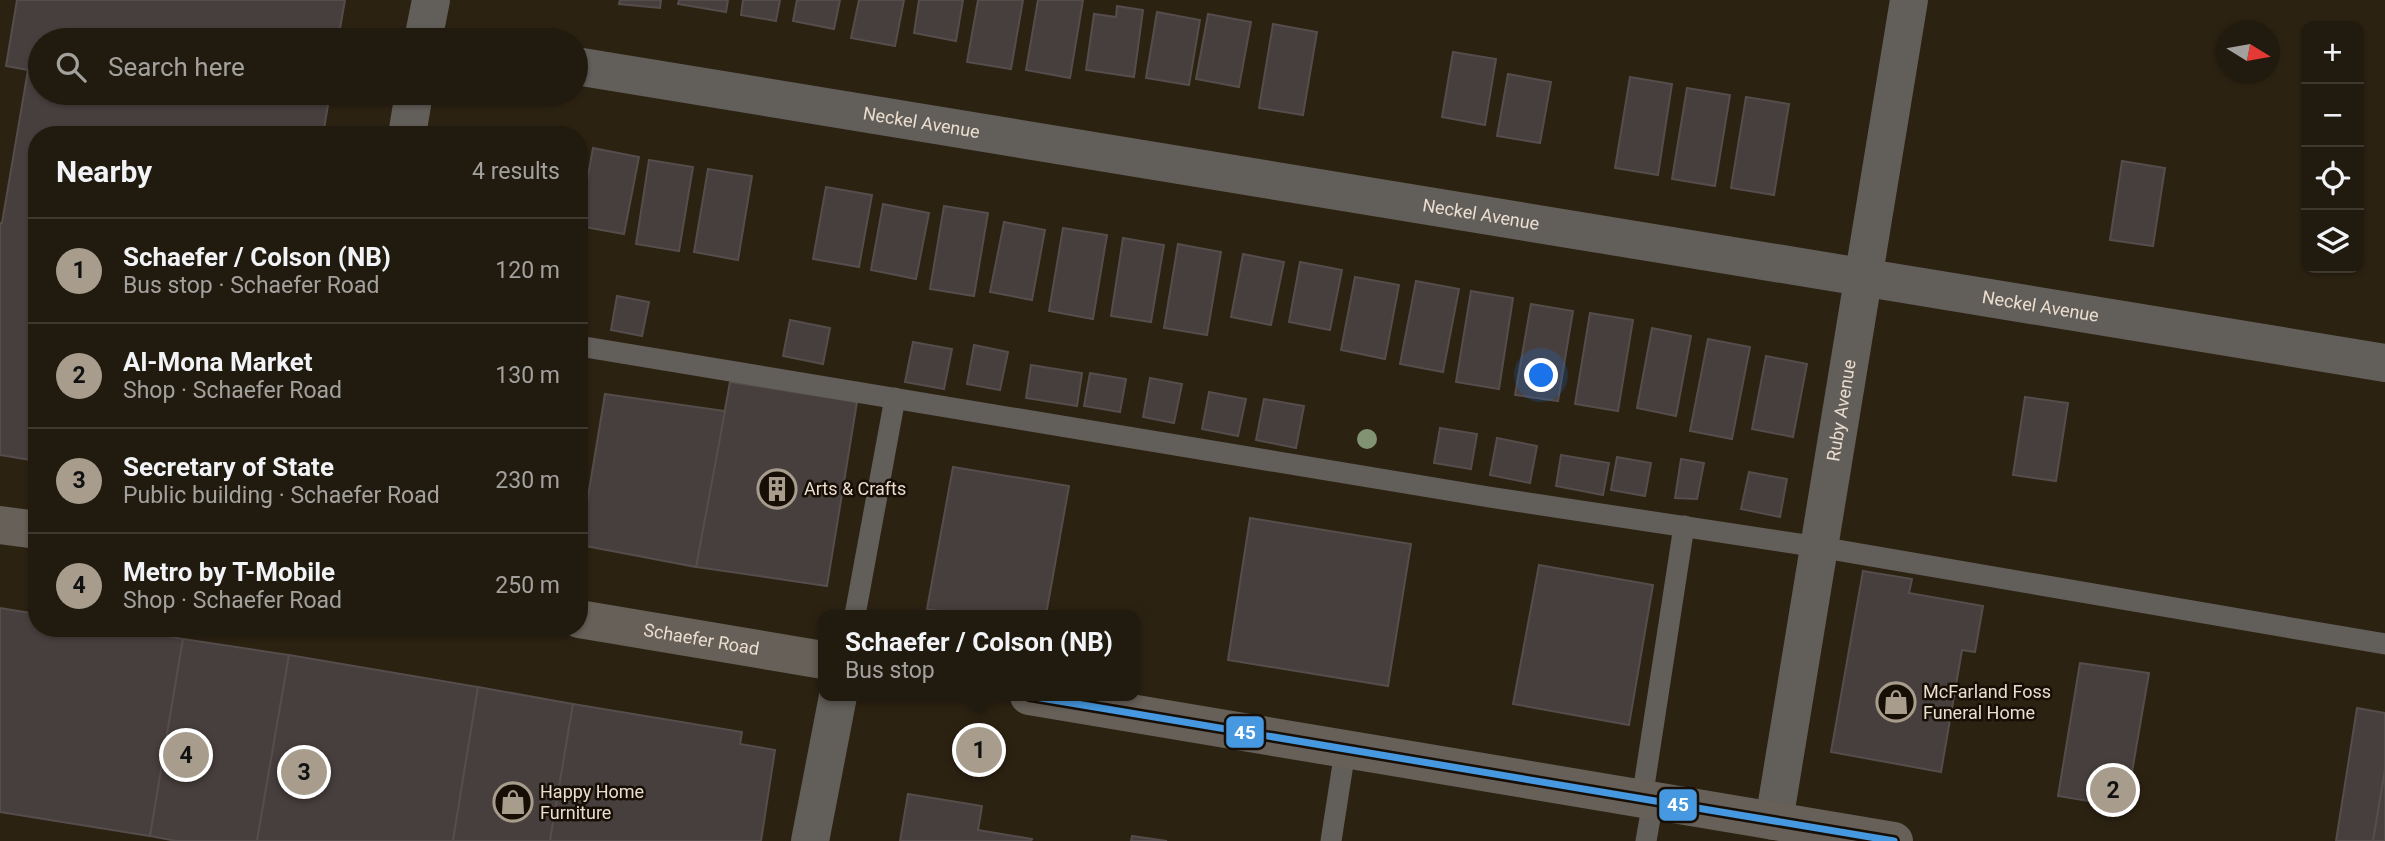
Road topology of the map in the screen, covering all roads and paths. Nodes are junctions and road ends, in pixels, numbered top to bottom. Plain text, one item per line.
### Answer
1 (431, 0) edge
2 (1909, 0) edge
3 (425, 28) edge
4 (588, 68) edge
5 (412, 105) edge
6 (408, 126) edge
7 (1864, 278) junction
8 (588, 347) edge
9 (2385, 363) edge
10 (895, 398) junction
11 (0, 524) edge
12 (1685, 526) junction
13 (28, 529) edge
14 (1819, 547) junction
15 (856, 610) edge
16 (588, 621) edge
17 (2385, 644) edge
18 (818, 659) edge
19 (837, 701) edge
20 (1058, 701) edge
21 (1345, 751) junction
22 (1648, 800) junction
23 (1774, 821) junction
24 (810, 841) edge
25 (1331, 841) edge
26 (1646, 841) edge
27 (1894, 841) edge

1 - 3 street
2 - 7 street, Ruby Avenue
4 - 7 street, Neckel Avenue
5 - 6 street
7 - 9 street, Neckel Avenue
7 - 14 street, Ruby Avenue
8 - 10 lane
10 - 12 lane
10 - 15 lane
11 - 13 main road
12 - 14 lane
12 - 22 lane
14 - 17 lane
14 - 23 street, Ruby Avenue
16 - 18 main road, Schaefer Road
19 - 24 street
20 - 21 main road
21 - 22 main road
21 - 25 lane
22 - 23 main road
22 - 26 lane
23 - 27 main road

